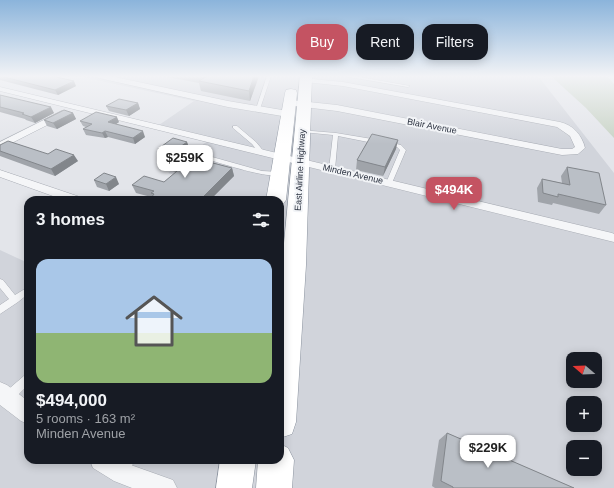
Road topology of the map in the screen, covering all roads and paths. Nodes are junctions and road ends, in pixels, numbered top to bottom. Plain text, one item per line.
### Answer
1 (38, 99) edge
2 (204, 99) edge
3 (261, 99) edge
4 (296, 99) edge
5 (422, 99) edge
6 (294, 107) junction
7 (74, 108) junction
8 (258, 109) junction
9 (235, 127) dead end
10 (302, 131) junction
11 (336, 134) junction
12 (0, 146) edge
13 (263, 154) junction
14 (205, 158) dead end
15 (288, 165) junction
16 (332, 169) junction
17 (0, 173) edge
18 (389, 183) junction
19 (65, 196) edge
20 (277, 196) edge
21 (612, 238) dead end
22 (287, 264) edge
23 (0, 282) edge
24 (24, 293) edge
25 (15, 300) junction
26 (0, 310) edge
27 (284, 332) edge
28 (24, 381) edge
29 (4, 395) edge
30 (24, 411) edge
31 (237, 464) edge
32 (276, 464) edge
33 (125, 466) edge
34 (165, 488) edge
35 (234, 488) edge
36 (274, 488) edge

1 - 7 street, Minden Avenue
2 - 8 street, Blair Avenue
3 - 8 lane
4 - 6 highway, East Airline Highway
5 - 6 street, Blair Avenue
6 - 8 street, Blair Avenue
6 - 10 highway, East Airline Highway
6 - 15 highway, East Airline Highway
7 - 12 street
7 - 13 street, Minden Avenue
9 - 13 lane
10 - 11 lane
10 - 15 highway, East Airline Highway
11 - 16 lane
11 - 18 lane
13 - 15 street, Minden Avenue
14 - 15 lane
15 - 16 street, Minden Avenue
15 - 20 highway, East Airline Highway
15 - 22 highway, East Airline Highway
16 - 18 street, Minden Avenue
17 - 19 street
18 - 21 street, Minden Avenue
22 - 27 highway, East Airline Highway
23 - 25 lane
24 - 25 lane
25 - 26 lane
28 - 29 lane
29 - 30 street
31 - 35 highway
32 - 36 highway
33 - 34 street

